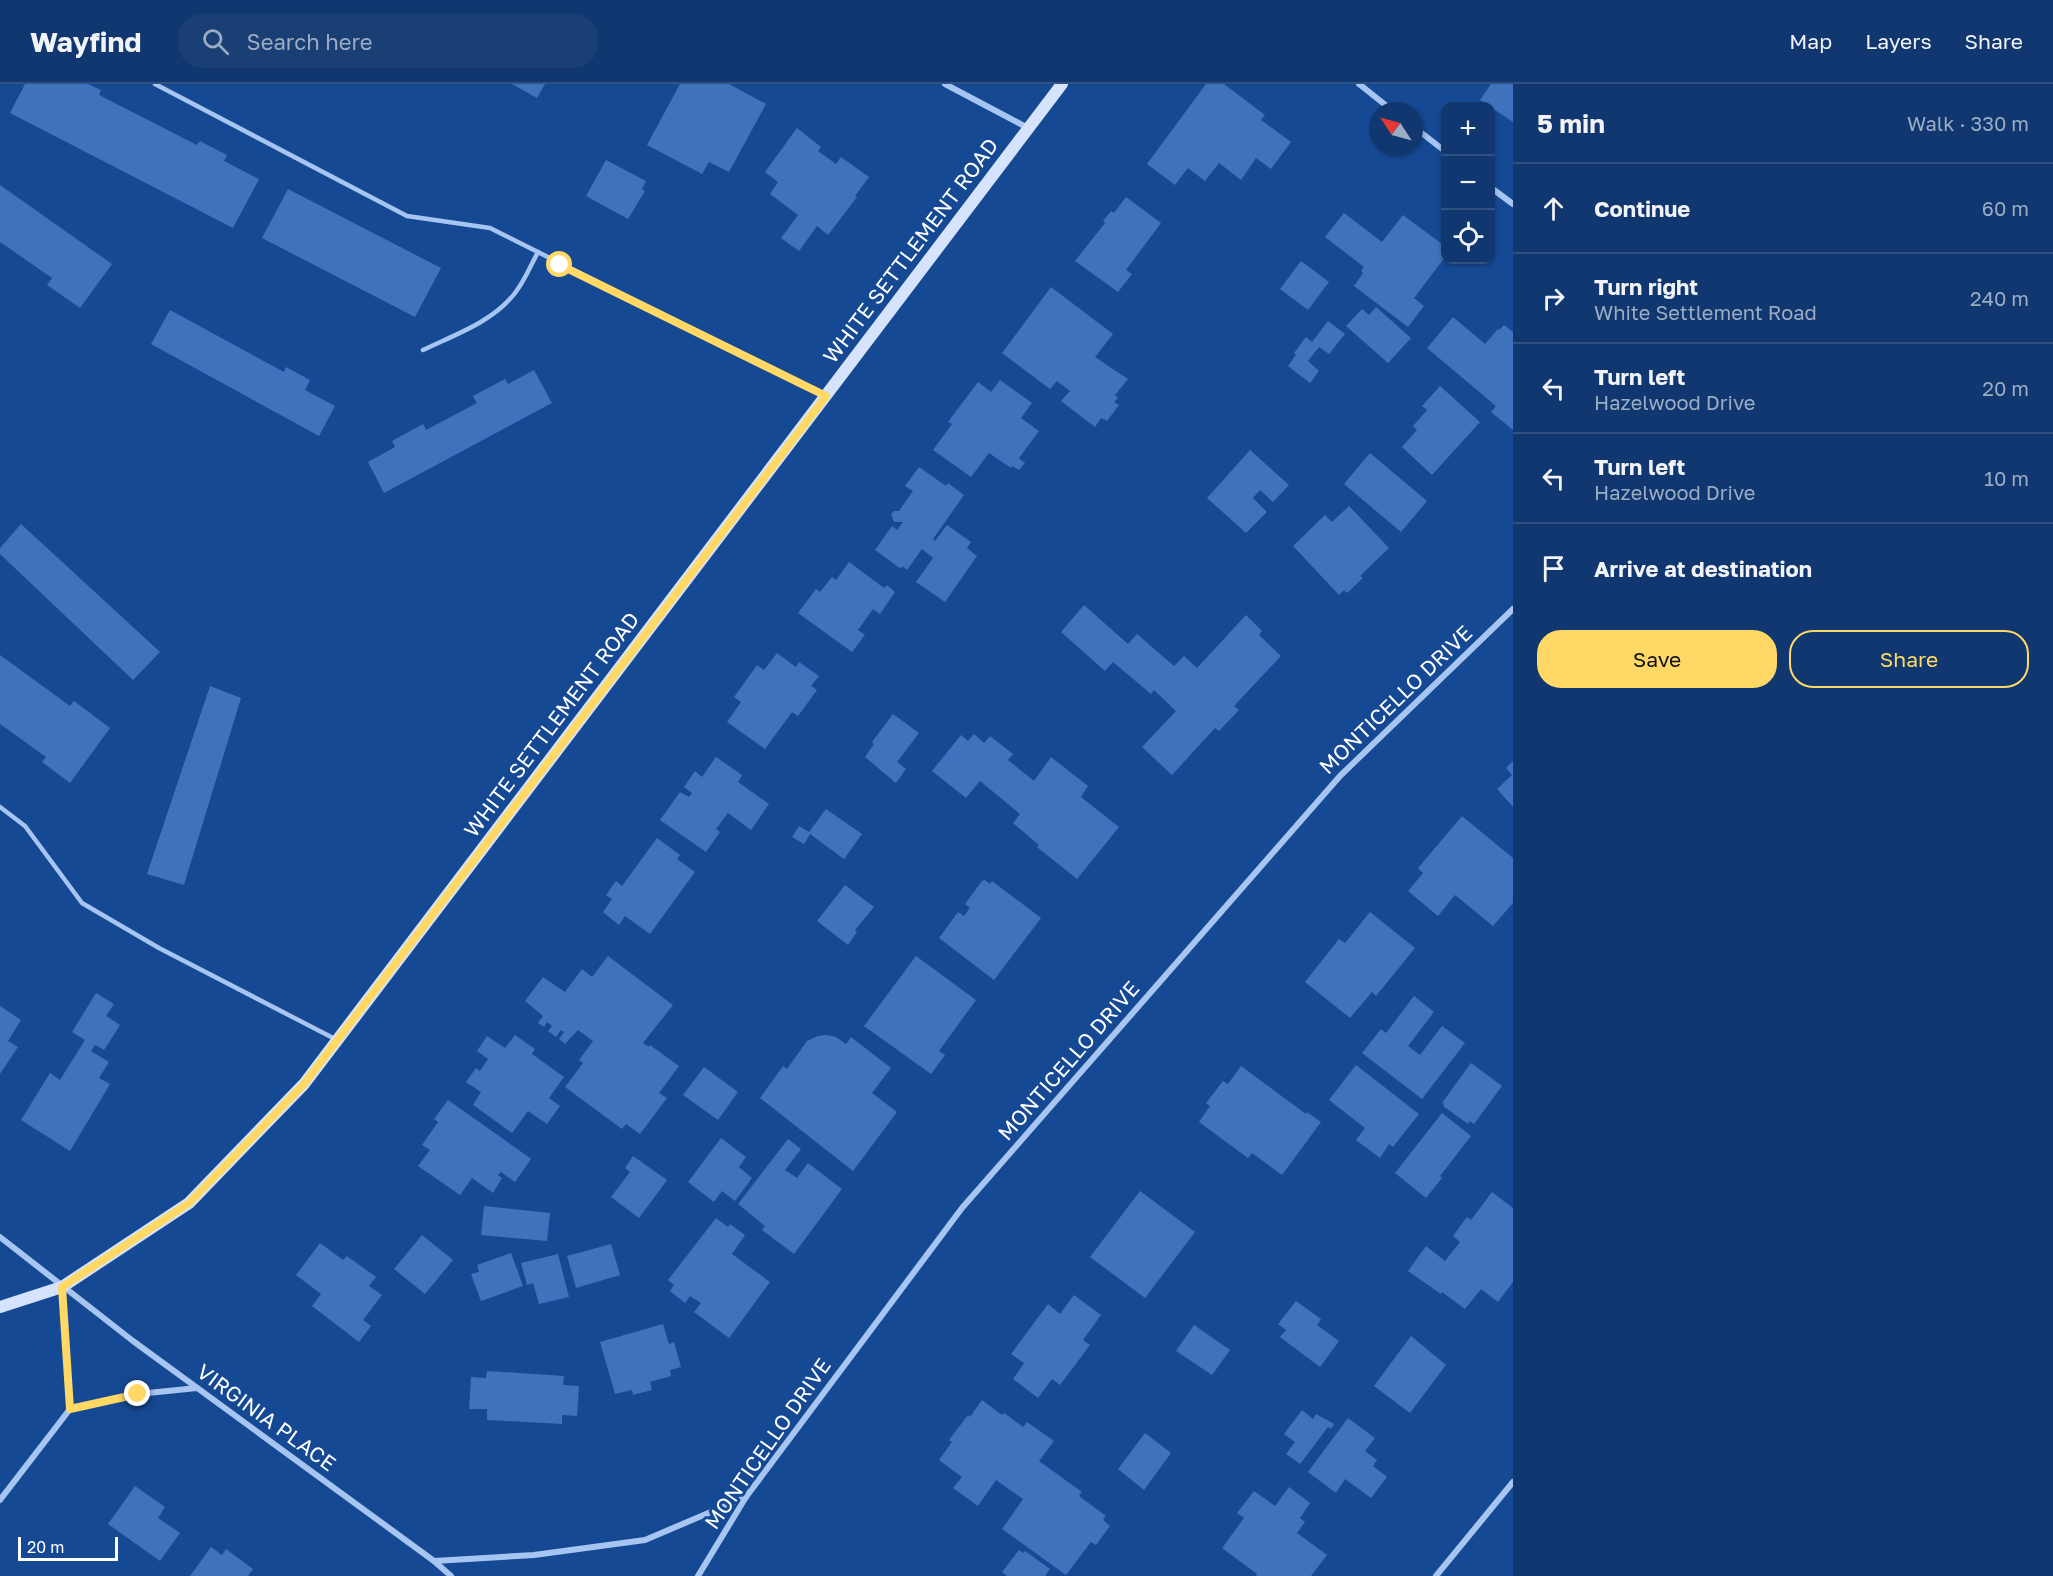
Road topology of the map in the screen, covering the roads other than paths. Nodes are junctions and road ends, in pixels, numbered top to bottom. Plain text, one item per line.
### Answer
1 (155, 84) edge
2 (945, 84) edge
3 (1062, 84) edge
4 (1359, 84) edge
5 (1382, 102) edge
6 (1029, 128) junction
7 (1423, 134) edge
8 (1441, 148) edge
9 (1495, 190) edge
10 (1513, 204) edge
11 (538, 252) junction
12 (423, 350) dead end
13 (826, 396) junction
14 (1513, 609) edge
15 (0, 807) edge
16 (337, 1040) junction
17 (0, 1237) edge
18 (62, 1287) junction
19 (0, 1307) edge
20 (197, 1388) junction
21 (70, 1409) junction
22 (1513, 1482) edge
23 (746, 1497) junction
24 (0, 1500) edge
25 (434, 1561) junction
26 (451, 1576) edge
27 (698, 1576) edge
28 (1436, 1576) edge

1 - 11 lane
2 - 6 street
3 - 6 main road, WHITE SETTLEMENT ROAD
4 - 5 street
6 - 13 main road, WHITE SETTLEMENT ROAD
7 - 8 street
9 - 10 street
11 - 12 lane
11 - 13 lane
13 - 16 main road, WHITE SETTLEMENT ROAD
14 - 23 street, MONTICELLO DRIVE
15 - 16 lane
16 - 18 main road, WHITE SETTLEMENT ROAD
17 - 18 street, VIRGINIA PLACE
18 - 19 main road, WHITE SETTLEMENT ROAD
18 - 20 street, VIRGINIA PLACE
18 - 21 street
20 - 21 street
20 - 25 street, VIRGINIA PLACE
21 - 24 street
22 - 28 street
23 - 25 street
23 - 27 street, MONTICELLO DRIVE
25 - 26 street, VIRGINIA PLACE

